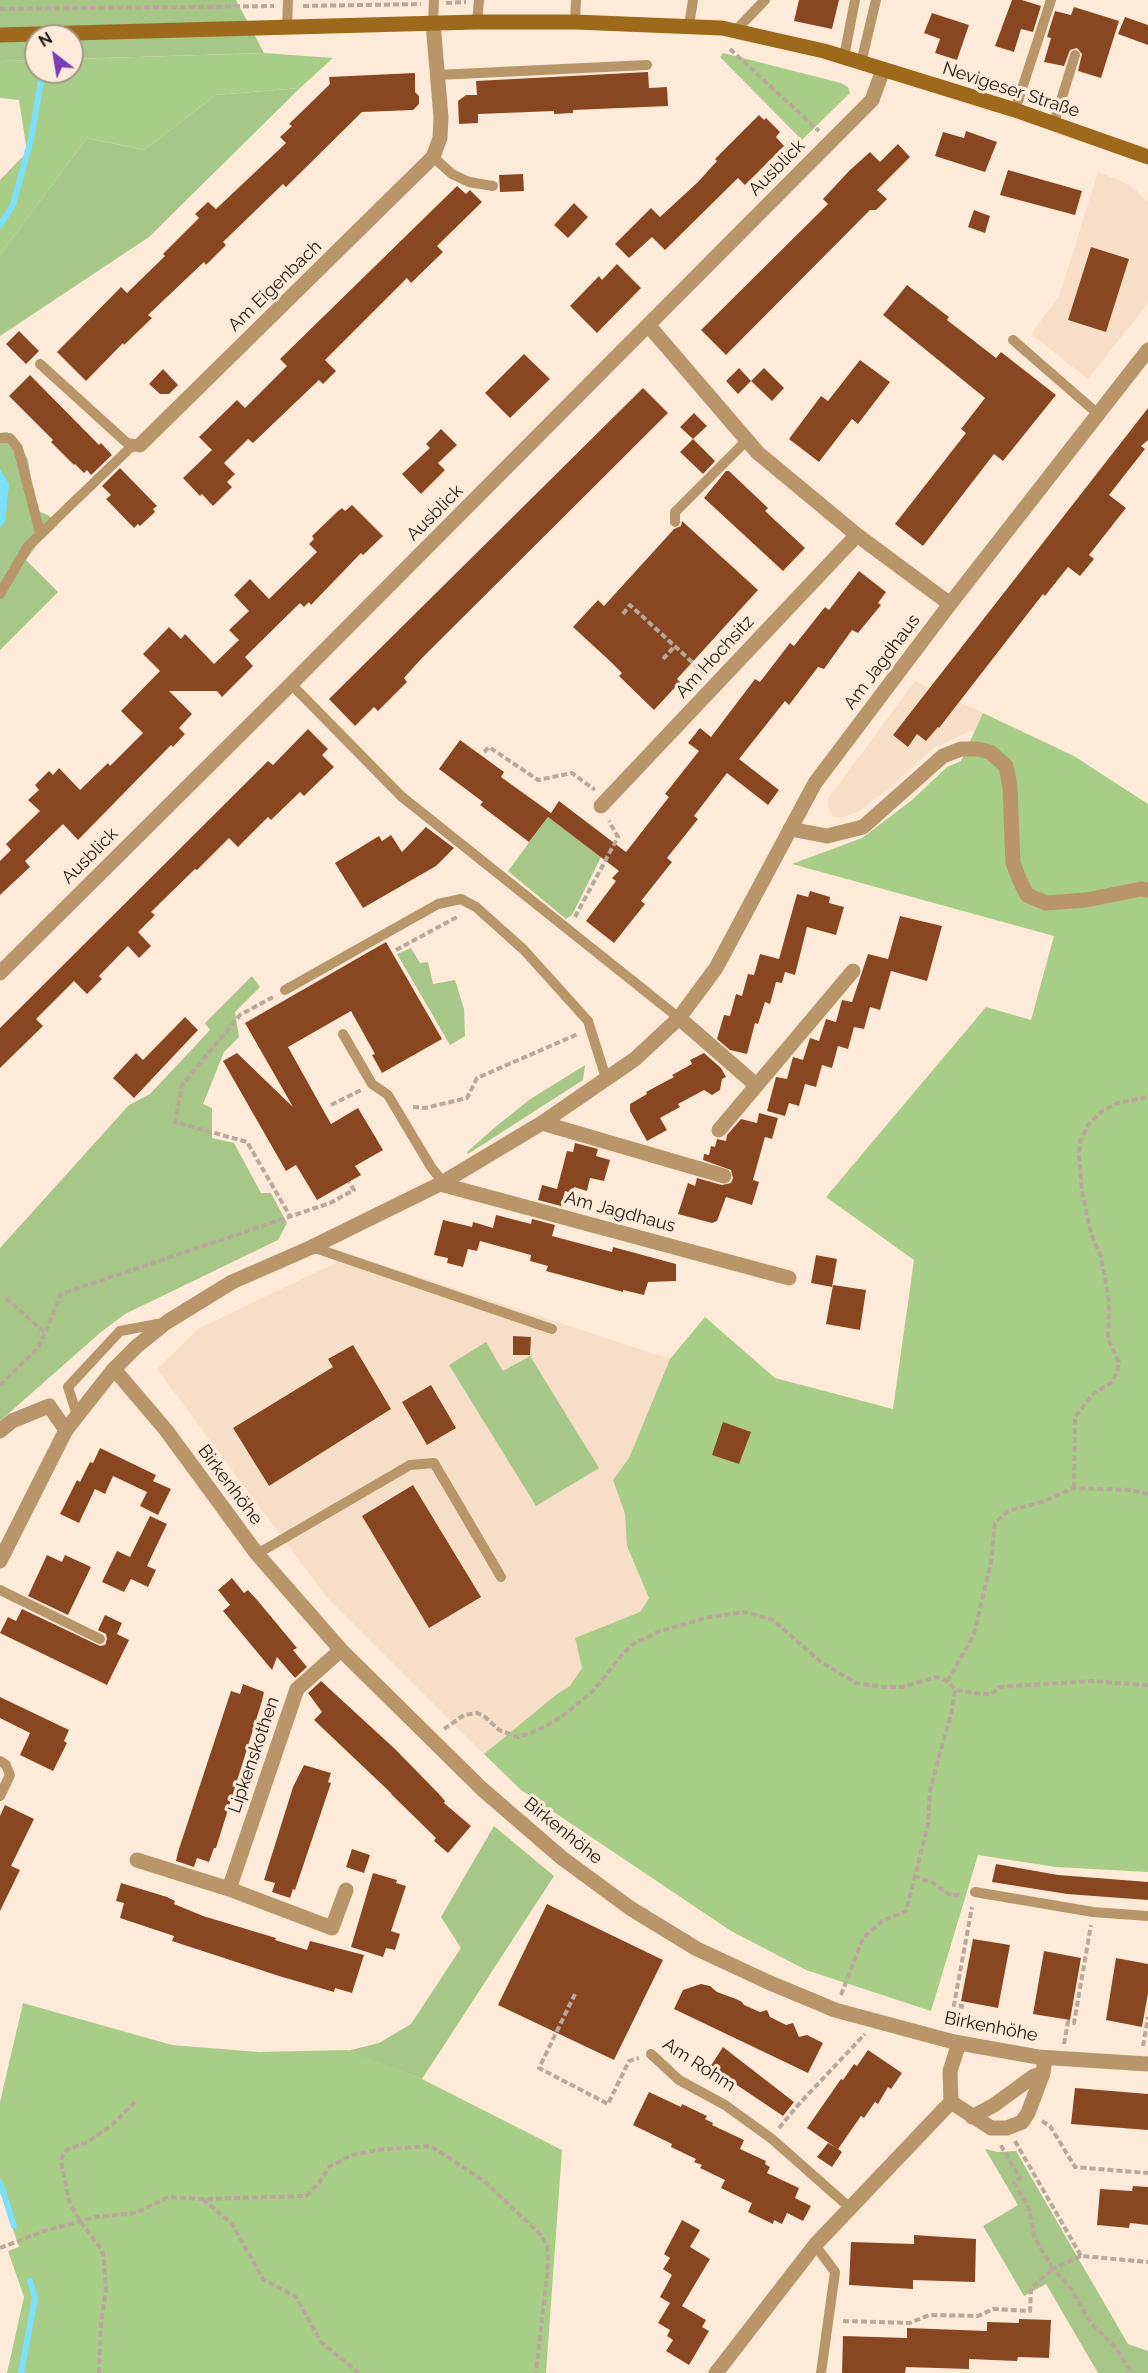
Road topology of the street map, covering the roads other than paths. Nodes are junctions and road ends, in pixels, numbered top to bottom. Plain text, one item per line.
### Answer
1 (576, 0) edge
2 (693, 0) edge
3 (765, 0) edge
4 (855, 0) edge
5 (876, 0) edge
6 (1051, 0) edge
7 (479, 1) edge
8 (434, 2) edge
9 (288, 3) edge
10 (477, 22) junction
11 (575, 22) junction
12 (433, 23) junction
13 (689, 26) junction
14 (287, 28) junction
15 (729, 29) junction
16 (0, 35) edge
17 (1075, 55) dead end
18 (844, 57) junction
19 (861, 63) junction
20 (646, 65) dead end
21 (883, 70) junction
22 (436, 75) junction
23 (1015, 110) junction
24 (1054, 123) junction
25 (433, 157) junction
26 (1146, 159) edge
27 (493, 186) dead end
28 (649, 326) junction
29 (1013, 340) dead end
30 (1148, 350) edge
31 (40, 364) dead end
32 (1098, 414) junction
33 (0, 438) edge
34 (747, 440) junction
35 (140, 445) junction
36 (675, 522) dead end
37 (39, 533) junction
38 (857, 535) junction
39 (0, 594) edge
40 (950, 604) junction
41 (291, 684) junction
42 (604, 802) road end
43 (789, 830) junction
44 (1148, 890) edge
45 (853, 971) dead end
46 (0, 973) edge
47 (285, 990) road end
48 (679, 1018) junction
49 (344, 1034) dead end
50 (606, 1078) junction
51 (756, 1085) junction
52 (542, 1123) junction
53 (719, 1131) dead end
54 (724, 1176) dead end
55 (442, 1183) junction
56 (312, 1246) junction
57 (789, 1278) dead end
58 (167, 1322) junction
59 (552, 1329) dead end
60 (114, 1369) junction
61 (77, 1415) junction
62 (66, 1430) junction
63 (0, 1431) edge
64 (257, 1554) junction
65 (0, 1561) edge
66 (501, 1577) dead end
67 (0, 1590) edge
68 (100, 1639) dead end
69 (341, 1650) junction
70 (0, 1761) edge
71 (0, 1796) edge
72 (136, 1860) dead end
73 (229, 1889) junction
74 (346, 1890) dead end
75 (975, 1892) road end
76 (1148, 1916) edge
77 (957, 2042) junction
78 (651, 2054) road end
79 (1144, 2064) edge
80 (1044, 2065) junction
81 (951, 2102) junction
82 (972, 2117) junction
83 (849, 2207) junction
84 (815, 2245) junction
85 (716, 2373) edge
86 (821, 2373) edge

1 - 11 lane
2 - 13 lane
3 - 15 lane
4 - 18 lane
5 - 19 lane
6 - 23 lane
7 - 10 lane
8 - 12 lane
9 - 14 lane
10 - 11 main road, Nevigeser Straße
10 - 12 main road, Nevigeser Straße
11 - 13 main road, Nevigeser Straße
12 - 14 main road, Nevigeser Straße
12 - 22 street
13 - 15 main road, Nevigeser Straße
14 - 16 main road, Nevigeser Straße
15 - 18 main road, Nevigeser Straße
17 - 24 lane
18 - 19 main road, Nevigeser Straße
19 - 21 main road, Nevigeser Straße
20 - 22 lane
21 - 23 main road, Nevigeser Straße
21 - 28 street, Ausblick
22 - 25 street
23 - 24 main road, Nevigeser Straße
24 - 26 main road, Nevigeser Straße
25 - 27 lane
25 - 35 street, Am Eigenbach
28 - 34 street
28 - 41 street, Ausblick
29 - 32 lane
30 - 32 street, Am Jagdhaus
31 - 35 lane
32 - 40 street, Am Jagdhaus
33 - 37 lane
34 - 36 lane
34 - 38 street
35 - 37 lane
37 - 39 lane
38 - 40 street
38 - 42 street, Am Hochsitz
40 - 43 street, Am Jagdhaus
41 - 46 street, Ausblick
41 - 48 lane
43 - 44 street
43 - 48 street, Am Jagdhaus
45 - 51 street
47 - 50 lane
48 - 50 street, Am Jagdhaus
48 - 51 street
49 - 55 lane
50 - 52 street, Am Jagdhaus
51 - 53 street
52 - 54 street
52 - 55 street, Am Jagdhaus
55 - 56 street, Am Jagdhaus
55 - 57 street, Am Jagdhaus
56 - 58 street, Am Jagdhaus
56 - 59 lane
58 - 60 street, Am Jagdhaus
58 - 61 lane, Am Jagdhaus
60 - 61 street, Am Jagdhaus
60 - 64 street, Birkenhöhe
61 - 62 street
62 - 63 street
62 - 65 street
64 - 66 lane
64 - 69 street, Birkenhöhe
67 - 68 lane
69 - 73 street, Lipkenskothen
69 - 77 street, Birkenhöhe
70 - 71 lane
72 - 73 street
73 - 74 street
75 - 76 lane
77 - 80 street, Birkenhöhe
77 - 81 street
78 - 83 lane, Am Rohm
79 - 80 street, Birkenhöhe
80 - 82 street
80 - 82 street
81 - 82 street
81 - 83 street
83 - 84 street
84 - 85 street
84 - 86 lane

